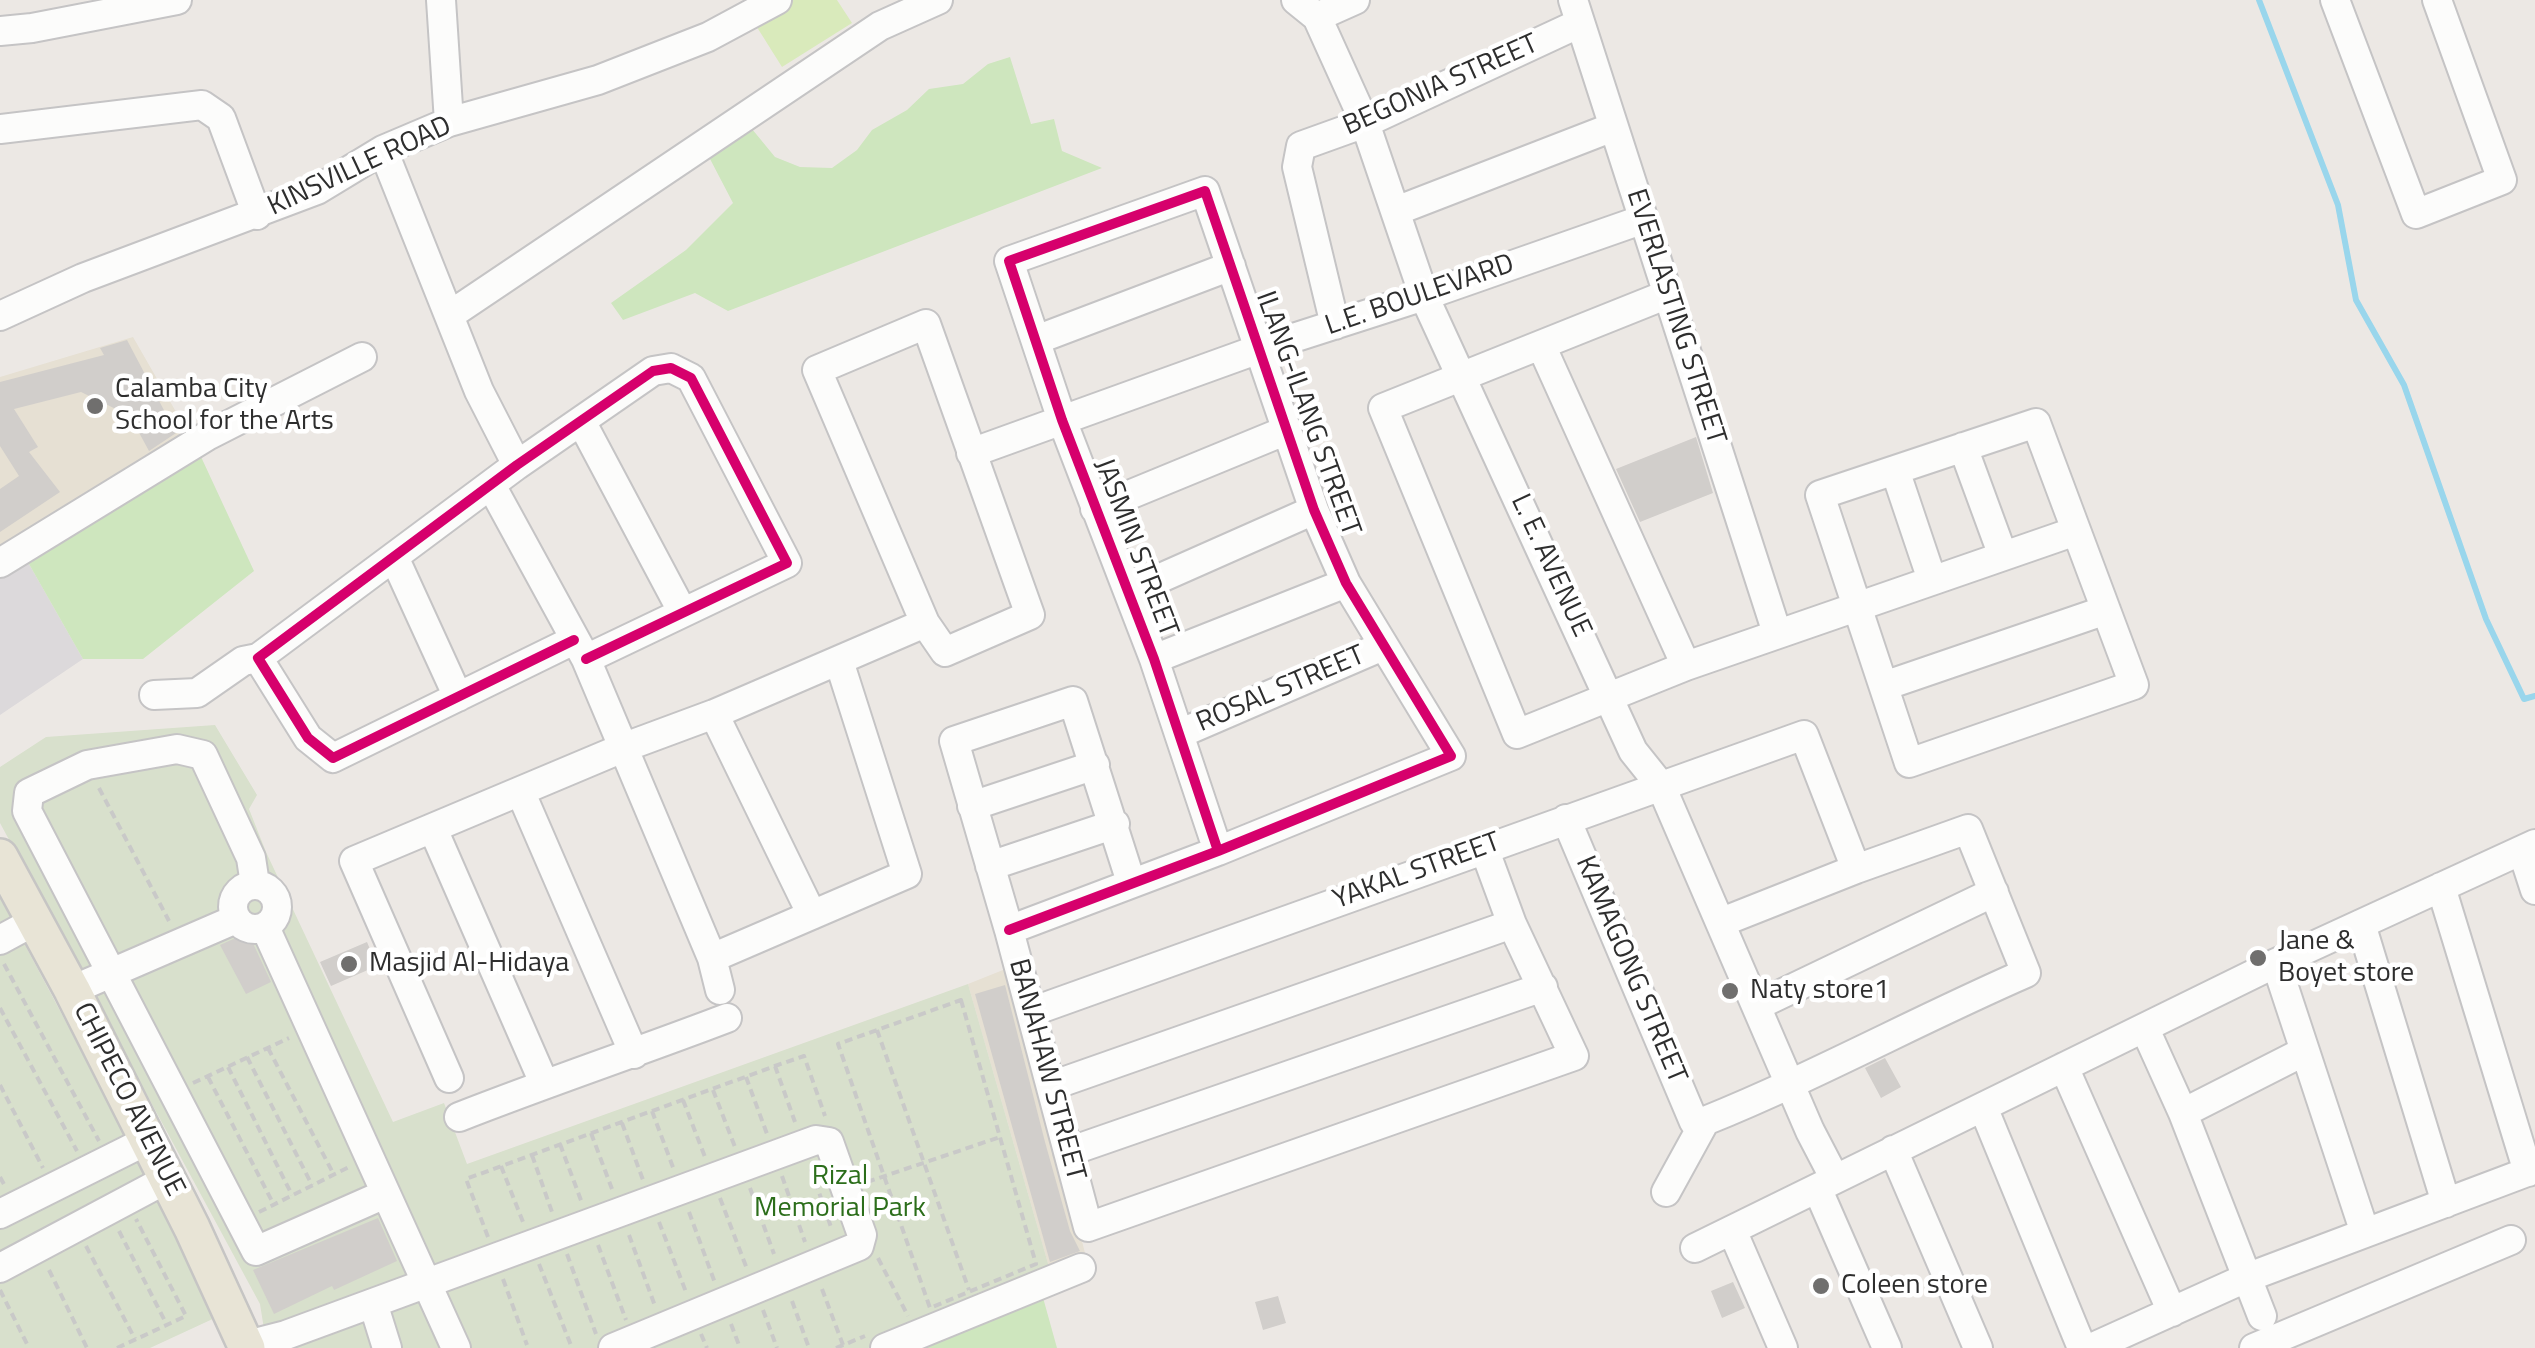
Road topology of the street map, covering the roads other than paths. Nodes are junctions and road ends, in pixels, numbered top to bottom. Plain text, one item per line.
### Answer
1 (176, 0) edge
2 (440, 0) edge
3 (777, 0) edge
4 (938, 0) edge
5 (1355, 0) edge
6 (2334, 0) edge
7 (2437, 0) edge
8 (1307, 8) edge
9 (1576, 11) edge
10 (0, 30) edge
11 (449, 122) junction
12 (1365, 123) junction
13 (1614, 126) junction
14 (0, 129) edge
15 (383, 150) junction
16 (1396, 211) junction
17 (257, 215) junction
18 (1644, 219) junction
19 (1009, 261) joint
20 (1231, 266) junction
21 (1668, 294) junction
22 (1424, 296) junction
23 (450, 314) junction
24 (0, 316) edge
25 (1336, 325) junction
26 (1036, 340) junction
27 (1541, 345) junction
28 (1259, 348) junction
29 (362, 357) dead end
30 (1462, 378) junction
31 (1062, 420) junction
32 (581, 421) junction
33 (1287, 430) junction
34 (1963, 447) junction
35 (971, 454) junction
36 (517, 466) junction
37 (1895, 470) junction
38 (492, 486) junction
39 (1096, 508) junction
40 (1314, 510) junction
41 (2076, 531) junction
42 (2003, 556) junction
43 (394, 557) junction
44 (0, 562) edge
45 (1932, 580) junction
46 (1346, 582) junction
47 (1129, 592) junction
48 (1857, 605) junction
49 (2106, 610) junction
50 (682, 611) junction
51 (926, 623) junction
52 (1778, 633) junction
53 (1383, 646) junction
54 (580, 649) junction
55 (258, 658) junction
56 (1154, 658) junction
57 (839, 661) junction
58 (1686, 666) junction
59 (1884, 686) junction
60 (154, 695) dead end
61 (458, 697) junction
62 (1611, 698) junction
63 (714, 714) junction
64 (1179, 734) junction
65 (625, 747) junction
66 (1094, 765) junction
67 (1661, 786) junction
68 (521, 793) junction
69 (972, 806) junction
70 (1566, 818) junction
71 (1115, 824) junction
72 (433, 829) junction
73 (2529, 847) edge
74 (1484, 848) junction
75 (1218, 851) junction
76 (0, 857) edge
77 (990, 866) junction
78 (1856, 869) junction
79 (1131, 882) junction
80 (255, 884) junction
81 (2441, 887) junction
82 (2535, 890) edge
83 (1994, 892) junction
84 (812, 915) junction
85 (236, 919) junction
86 (35, 922) junction
87 (1722, 922) junction
88 (1512, 924) junction
89 (2361, 924) junction
90 (265, 927) junction
91 (1009, 930) junction
92 (0, 940) edge
93 (712, 958) junction
94 (2276, 963) junction
95 (113, 973) junction
96 (1542, 987) junction
97 (72, 990) junction
98 (720, 990) dead end
99 (1756, 1006) junction
100 (1031, 1012) junction
101 (727, 1018) dead end
102 (2145, 1029) junction
103 (2305, 1051) junction
104 (634, 1054) junction
105 (2064, 1068) junction
106 (449, 1078) dead end
107 (544, 1083) junction
108 (1050, 1086) junction
109 (1792, 1086) junction
110 (1983, 1107) junction
111 (2183, 1113) junction
112 (459, 1118) dead end
113 (1699, 1122) junction
114 (148, 1140) junction
115 (1893, 1150) junction
116 (1068, 1152) junction
117 (2532, 1170) edge
118 (168, 1179) junction
119 (1826, 1185) junction
120 (1666, 1192) dead end
121 (385, 1194) junction
122 (2446, 1203) junction
123 (0, 1214) edge
124 (1732, 1230) junction
125 (2365, 1233) junction
126 (2511, 1240) dead end
127 (1695, 1248) dead end
128 (0, 1268) edge
129 (1081, 1268) dead end
130 (2246, 1278) junction
131 (427, 1284) junction
132 (372, 1303) junction
133 (2172, 1312) junction
134 (2262, 1316) dead end
135 (326, 1335) edge
136 (880, 1340) edge
137 (247, 1347) edge
138 (387, 1348) edge
139 (456, 1348) edge
140 (613, 1348) edge
141 (1783, 1348) edge
142 (1888, 1348) edge
143 (1978, 1348) edge
144 (2082, 1348) edge
145 (2091, 1348) edge
146 (2254, 1348) edge

1 - 10 street
2 - 11 street
3 - 11 street, KINSVILLE ROAD
4 - 23 street
5 - 8 street
6 - 7 street
8 - 12 street, L. E. AVENUE
9 - 12 street, BEGONIA STREET
9 - 13 street, EVERLASTING STREET
11 - 15 street, KINSVILLE ROAD
12 - 16 street, L. E. AVENUE
12 - 25 street, BEGONIA STREET
13 - 16 street
13 - 18 street, EVERLASTING STREET
14 - 17 street
15 - 17 street, KINSVILLE ROAD
15 - 23 street
16 - 22 street, L. E. AVENUE
17 - 24 street, KINSVILLE ROAD
18 - 21 street, EVERLASTING STREET
18 - 22 street, L.E. BOULEVARD
19 - 20 street, ILANG-ILANG STREET
19 - 26 street, JASMIN STREET
20 - 26 street
20 - 28 street, ILANG-ILANG STREET
21 - 27 street
21 - 52 street, EVERLASTING STREET
22 - 25 street, L.E. BOULEVARD
22 - 30 street, L. E. AVENUE
23 - 36 street
25 - 28 street, L.E. BOULEVARD
26 - 31 street, JASMIN STREET
27 - 30 street
27 - 58 street
28 - 31 street, L.E. BOULEVARD
28 - 33 street, ILANG-ILANG STREET
29 - 44 street
30 - 62 street, L. E. AVENUE
30 - 62 street
31 - 35 street, L.E. BOULEVARD
31 - 39 street, JASMIN STREET
32 - 36 street
32 - 50 street
32 - 50 street
33 - 39 street
33 - 40 street, ILANG-ILANG STREET
34 - 37 street
34 - 41 street
34 - 42 street
35 - 51 street
35 - 51 street
36 - 38 street
37 - 45 street
37 - 48 street
38 - 43 street
38 - 54 street
39 - 47 street, JASMIN STREET
40 - 46 street, ILANG-ILANG STREET
40 - 47 street
41 - 42 street
41 - 49 street
42 - 45 street
43 - 55 street
43 - 61 street
45 - 48 street
46 - 53 street, ILANG-ILANG STREET
46 - 56 street
47 - 56 street, JASMIN STREET
48 - 52 street
48 - 59 street
49 - 59 street
49 - 59 street
50 - 54 street
51 - 57 street
52 - 58 street
53 - 64 street, ROSAL STREET
53 - 75 street, ILANG-ILANG STREET
54 - 61 street
54 - 65 street
55 - 60 street
55 - 61 street
56 - 64 street, JASMIN STREET
57 - 63 street
57 - 84 street
58 - 62 street
62 - 67 street, L. E. AVENUE
63 - 65 street
63 - 84 street
64 - 75 street, JASMIN STREET
65 - 68 street
65 - 93 street
66 - 69 street
66 - 69 street, BANAHAW STREET
66 - 71 street
67 - 70 street, YAKAL STREET
67 - 78 street, YAKAL STREET
67 - 87 street, L. E. AVENUE
68 - 72 street
68 - 104 street
69 - 77 street, BANAHAW STREET
70 - 74 street, YAKAL STREET
70 - 113 street, KAMAGONG STREET
71 - 77 street
71 - 79 street
72 - 106 street
72 - 107 street
73 - 81 street
73 - 82 street
74 - 88 street
74 - 100 street, YAKAL STREET
75 - 79 street
76 - 86 main road, CHIPECO AVENUE
77 - 91 street, BANAHAW STREET
78 - 83 street
78 - 87 street
79 - 91 street
80 - 85 street
80 - 90 street
80 - 95 street
81 - 89 street
81 - 117 street
83 - 99 street
83 - 109 street
84 - 93 street
85 - 90 street
85 - 95 street
86 - 92 street
86 - 97 main road, CHIPECO AVENUE
87 - 99 street, L. E. AVENUE
88 - 96 street
88 - 108 street
89 - 94 street
89 - 122 street
90 - 121 street
91 - 100 street, BANAHAW STREET
93 - 98 street
94 - 102 street
94 - 103 street
95 - 97 street
95 - 121 street
96 - 116 street
96 - 116 street, BANAHAW STREET
97 - 114 main road, CHIPECO AVENUE
99 - 109 street, L. E. AVENUE
100 - 108 street, BANAHAW STREET
101 - 104 street
102 - 105 street
102 - 111 street
103 - 111 street
103 - 125 street
104 - 107 street
105 - 110 street
105 - 133 street
107 - 112 street
108 - 116 street, BANAHAW STREET
109 - 113 street
109 - 119 street, L. E. AVENUE
110 - 115 street
110 - 144 street
111 - 130 street
113 - 120 street
114 - 118 main road, CHIPECO AVENUE
114 - 123 street
115 - 119 street
115 - 143 street
117 - 122 street
118 - 128 street
118 - 137 main road, CHIPECO AVENUE
119 - 124 street
119 - 142 street, L. E. AVENUE
121 - 131 street
122 - 125 street
124 - 127 street
124 - 141 street
125 - 130 street
126 - 146 street
129 - 136 street
130 - 133 street
130 - 134 street
131 - 132 street
131 - 139 street
131 - 140 street
132 - 135 street
132 - 138 street
133 - 145 street
135 - 137 street

